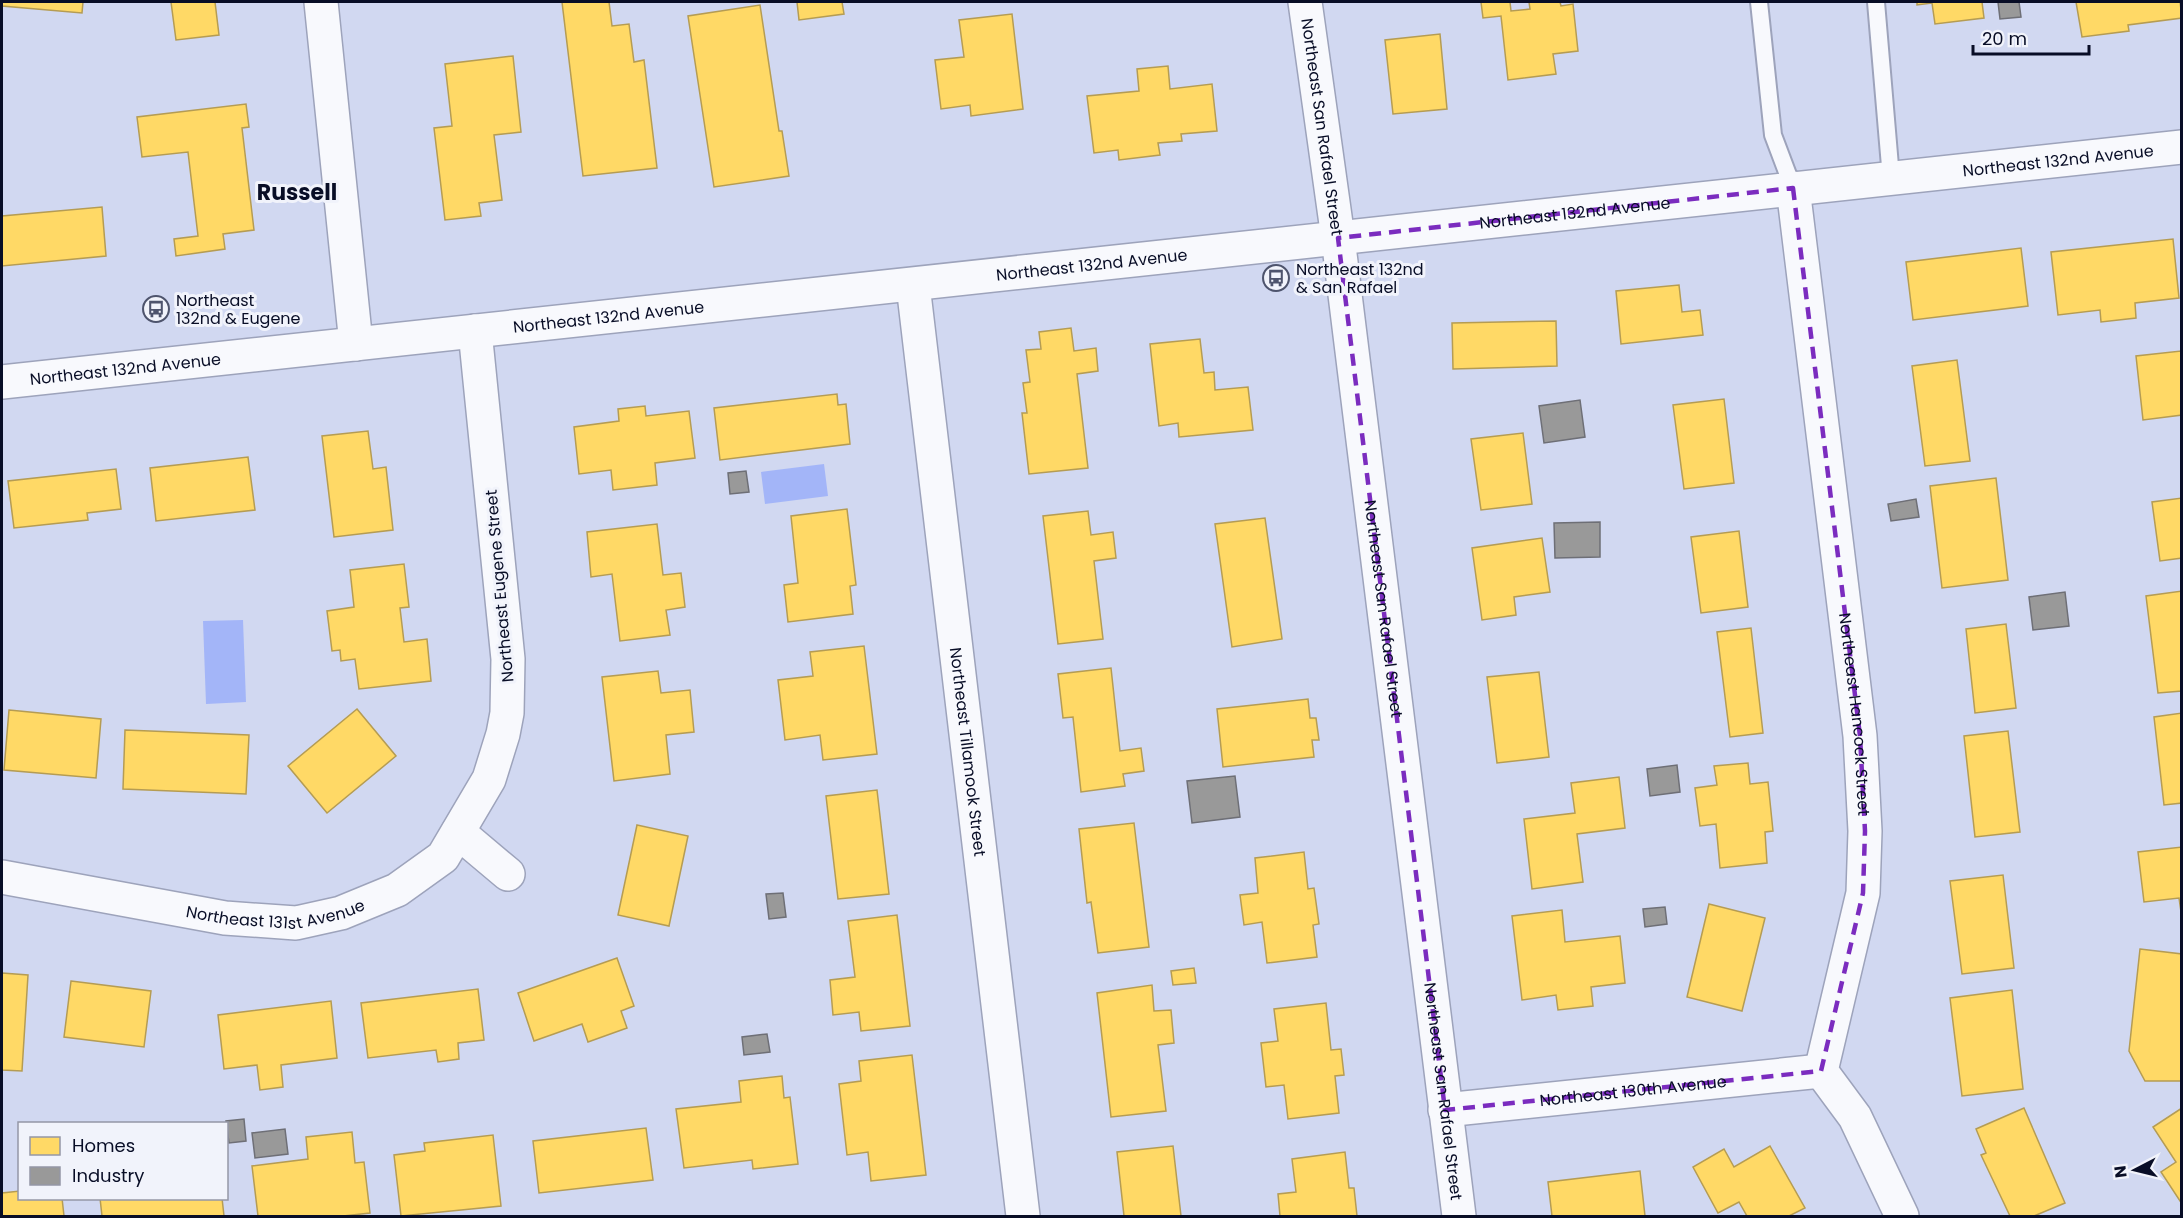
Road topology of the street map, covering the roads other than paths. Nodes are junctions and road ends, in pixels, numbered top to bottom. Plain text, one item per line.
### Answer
1 (321, 2) edge
2 (1305, 2) edge
3 (1759, 2) edge
4 (1876, 2) edge
5 (2181, 147) edge
6 (1891, 178) junction
7 (1793, 188) junction
8 (1338, 238) junction
9 (914, 285) junction
10 (475, 331) junction
11 (356, 344) junction
12 (2, 382) edge
13 (458, 832) junction
14 (508, 874) dead end
15 (2, 877) edge
16 (1821, 1071) junction
17 (1446, 1110) junction
18 (1023, 1216) edge
19 (1459, 1216) edge
20 (1902, 1216) edge

1 - 11 street
2 - 8 street, Northeast San Rafael Street
3 - 7 lane
4 - 6 lane
5 - 6 street, Northeast 132nd Avenue
6 - 7 street, Northeast 132nd Avenue
7 - 8 street, Northeast 132nd Avenue
7 - 16 street, Northeast Hancock Street
8 - 9 street, Northeast 132nd Avenue
8 - 17 street, Northeast San Rafael Street
9 - 10 street, Northeast 132nd Avenue
9 - 18 street, Northeast Tillamook Street
10 - 11 street, Northeast 132nd Avenue
10 - 13 street, Northeast Eugene Street
11 - 12 street, Northeast 132nd Avenue
13 - 14 street
13 - 15 street, Northeast 131st Avenue
16 - 17 street, Northeast 130th Avenue
16 - 20 street
17 - 19 street, Northeast San Rafael Street

